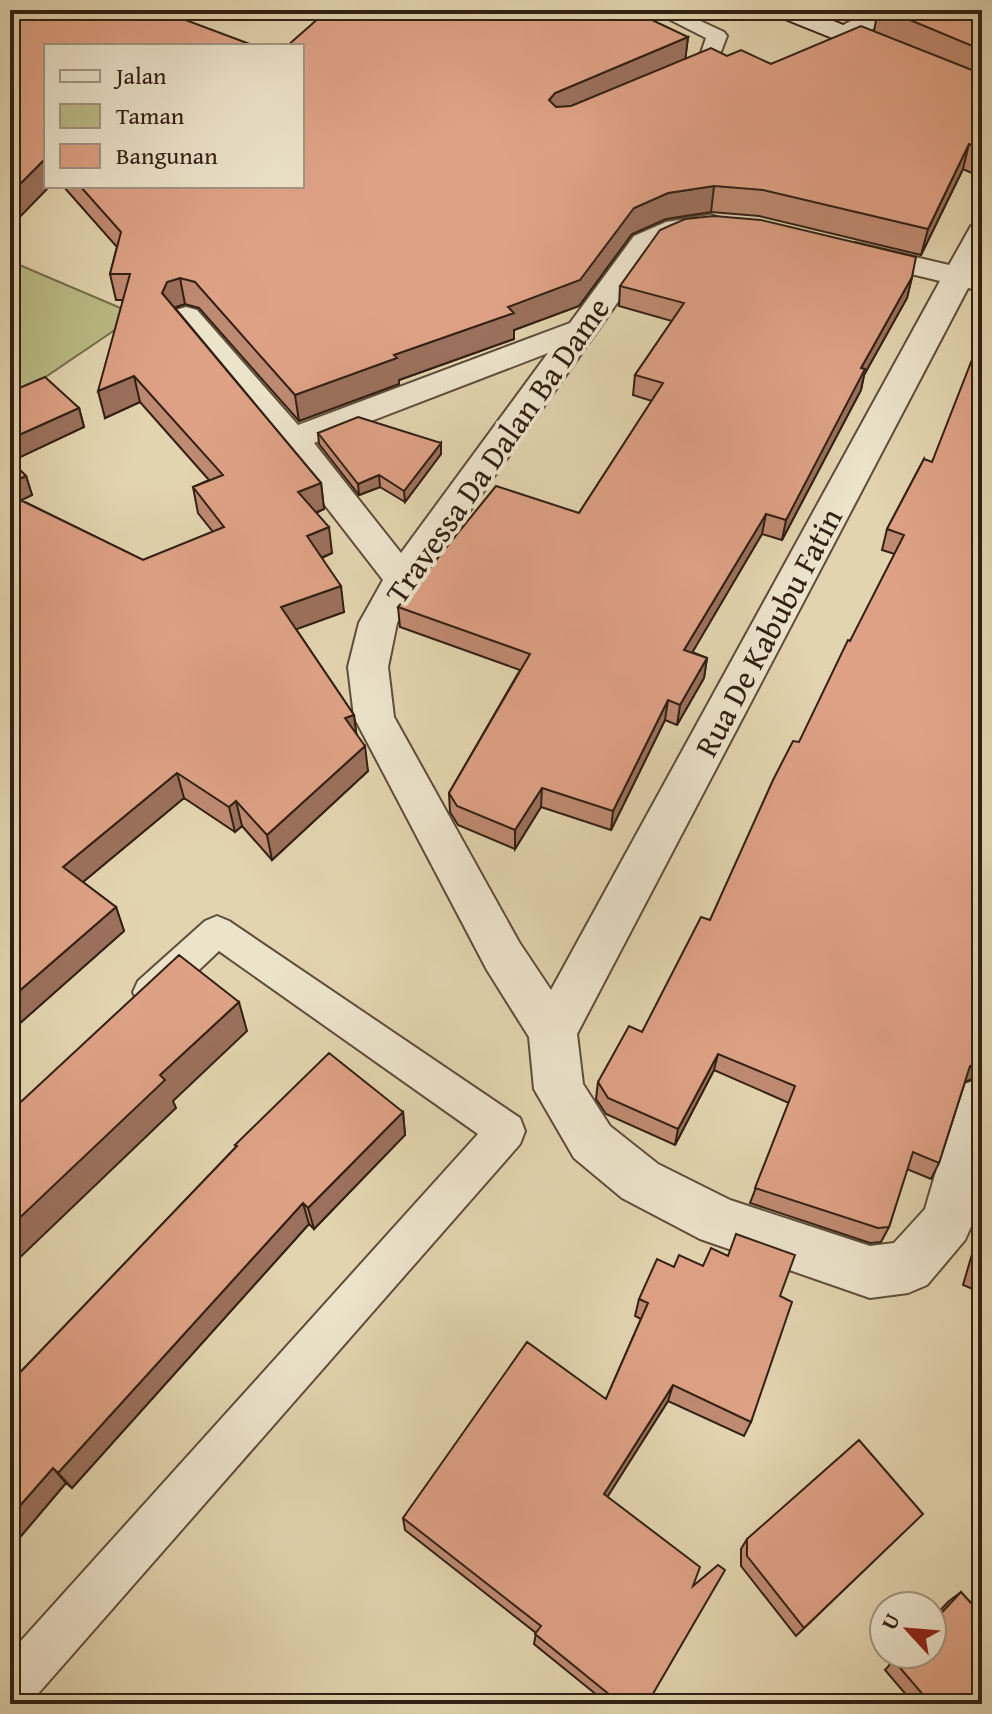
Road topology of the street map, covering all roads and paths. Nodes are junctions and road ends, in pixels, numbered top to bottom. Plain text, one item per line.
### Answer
1 (152, 10) edge
2 (661, 10) edge
3 (784, 10) edge
4 (890, 10) edge
5 (24, 11) edge
6 (845, 34) junction
7 (664, 81) edge
8 (982, 90) edge
9 (743, 227) edge
10 (982, 232) edge
11 (820, 243) edge
12 (970, 279) edge
13 (186, 317) edge
14 (580, 330) junction
15 (292, 439) junction
16 (402, 579) junction
17 (125, 1017) edge
18 (553, 1033) junction
19 (982, 1100) edge
20 (10, 1689) edge

1 - 5 lane
2 - 7 lane
3 - 6 street
4 - 6 street
6 - 8 street
9 - 14 street, Travessa Da Dalan Ba Dame
10 - 12 street, Rua De Kabubu Fatin
11 - 12 street
12 - 18 street, Rua De Kabubu Fatin
13 - 15 street
14 - 15 street
14 - 16 street, Travessa Da Dalan Ba Dame
15 - 16 street
16 - 18 street, Travessa Da Dalan Ba Dame
17 - 20 lane
18 - 19 street, Travessa Da Dalan Ba Dame

